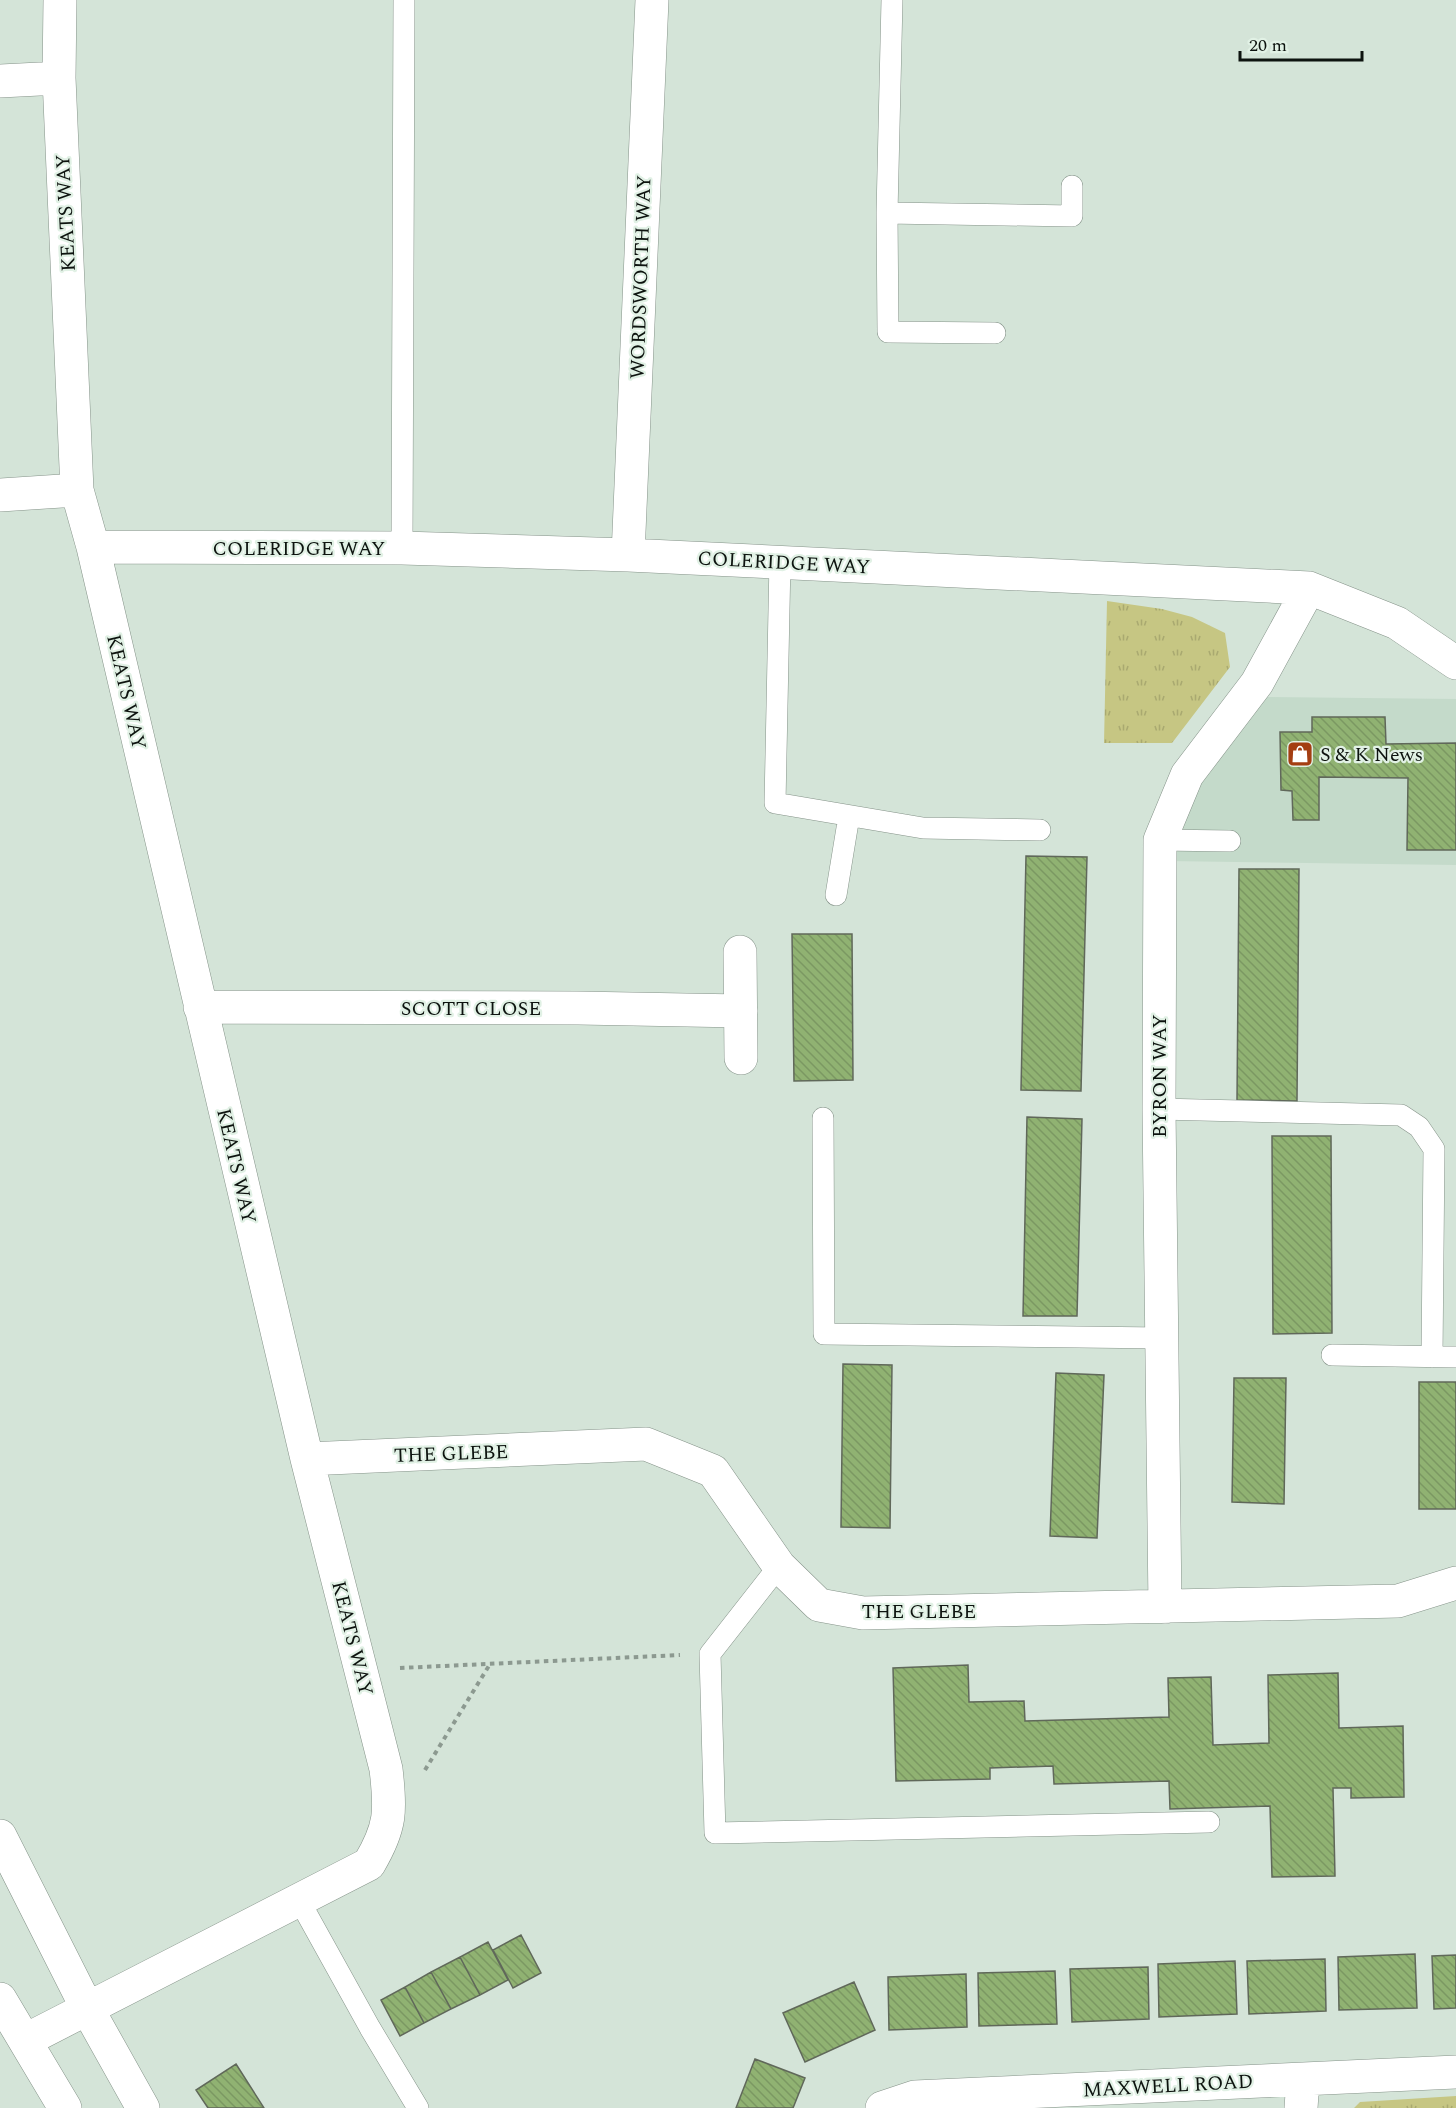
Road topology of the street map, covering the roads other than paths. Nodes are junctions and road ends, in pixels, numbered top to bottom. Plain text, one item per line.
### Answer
1 (60, 0) edge
2 (404, 0) edge
3 (652, 0) edge
4 (892, 0) edge
5 (59, 78) junction
6 (0, 81) edge
7 (1072, 186) dead end
8 (887, 213) junction
9 (995, 333) dead end
10 (77, 489) junction
11 (0, 495) edge
12 (93, 547) junction
13 (402, 548) junction
14 (628, 555) junction
15 (780, 561) junction
16 (1309, 588) junction
17 (1456, 663) edge
18 (849, 816) junction
19 (1040, 830) dead end
20 (1160, 840) junction
21 (1230, 841) dead end
22 (836, 895) dead end
23 (740, 952) dead end
24 (200, 1007) junction
25 (741, 1011) junction
26 (741, 1058) dead end
27 (1159, 1109) junction
28 (823, 1118) dead end
29 (1161, 1338) junction
30 (1332, 1355) dead end
31 (1432, 1357) junction
32 (1456, 1357) edge
33 (307, 1459) junction
34 (779, 1566) junction
35 (1456, 1583) edge
36 (1165, 1607) junction
37 (1209, 1822) dead end
38 (0, 1836) edge
39 (299, 1900) junction
40 (0, 1999) edge
41 (87, 2008) junction
42 (26, 2040) junction
43 (1456, 2072) edge
44 (1302, 2094) edge
45 (65, 2108) edge
46 (143, 2108) edge
47 (418, 2108) edge
48 (882, 2108) edge

1 - 5 street, KEATS WAY
2 - 13 lane
3 - 14 street, WORDSWORTH WAY
4 - 8 lane
5 - 6 street
5 - 10 street, KEATS WAY
7 - 8 lane
8 - 9 lane
10 - 11 street
10 - 12 street, KEATS WAY
12 - 13 street, COLERIDGE WAY
12 - 24 street, KEATS WAY
13 - 14 street, COLERIDGE WAY
14 - 15 street, COLERIDGE WAY
15 - 16 street, COLERIDGE WAY
15 - 18 lane
16 - 17 street, COLERIDGE WAY
16 - 20 street, BYRON WAY
18 - 19 lane
18 - 22 lane
20 - 21 lane
20 - 27 street, BYRON WAY
23 - 25 street
24 - 25 street, SCOTT CLOSE
24 - 33 street, KEATS WAY
25 - 26 street
27 - 29 street, BYRON WAY
27 - 31 lane
28 - 29 lane
29 - 36 street, BYRON WAY
30 - 31 lane
31 - 32 lane
33 - 34 street, THE GLEBE
33 - 39 street, KEATS WAY
34 - 36 street, THE GLEBE
34 - 37 lane
35 - 36 street, THE GLEBE
38 - 41 street
39 - 41 street, KEATS WAY
39 - 47 lane
40 - 42 street
41 - 42 street, KEATS WAY
41 - 46 street
42 - 45 street
43 - 44 street, MAXWELL ROAD
44 - 48 street, MAXWELL ROAD

